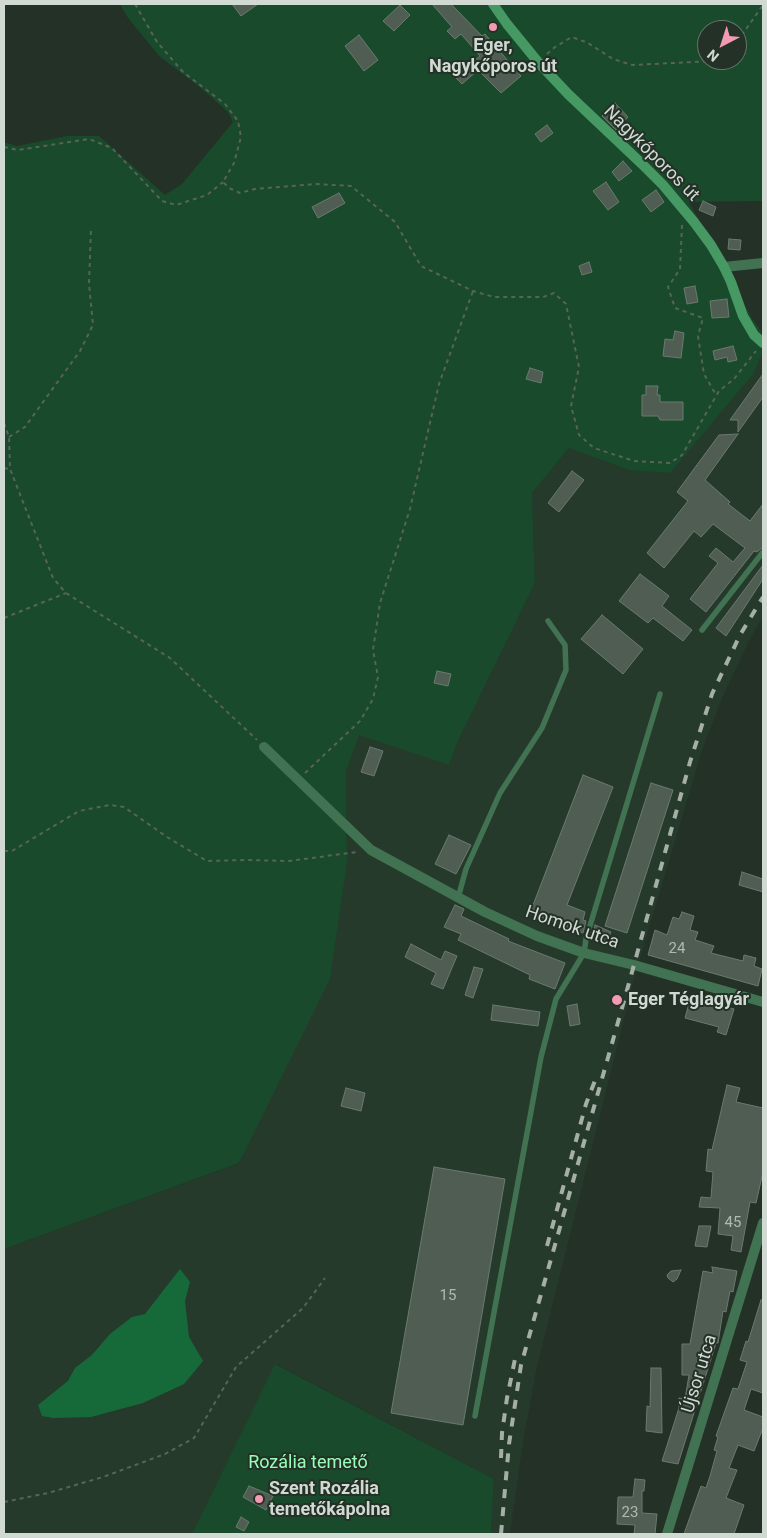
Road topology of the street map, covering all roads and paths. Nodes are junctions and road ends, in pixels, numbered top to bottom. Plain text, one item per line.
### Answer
1 (135, 4) edge
2 (493, 4) edge
3 (763, 5) edge
4 (747, 28) edge
5 (697, 61) edge
6 (538, 62) junction
7 (4, 147) edge
8 (223, 182) junction
9 (682, 207) junction
10 (91, 228) dead end
11 (763, 263) edge
12 (724, 268) junction
13 (472, 291) junction
14 (763, 343) edge
15 (716, 395) junction
16 (4, 423) edge
17 (9, 437) junction
18 (4, 468) edge
19 (10, 469) junction
20 (763, 552) edge
21 (66, 593) junction
22 (4, 618) edge
23 (548, 621) dead end
24 (702, 630) dead end
25 (660, 694) dead end
26 (264, 747) joint
27 (298, 780) junction
28 (371, 850) junction
29 (4, 851) edge
30 (458, 898) junction
31 (584, 953) junction
32 (763, 1002) edge
33 (763, 1223) edge
34 (325, 1278) dead end
35 (475, 1416) dead end
36 (4, 1502) edge
37 (667, 1534) edge

1 - 8 path
2 - 6 main road, Nagykőporos út
3 - 4 path
5 - 6 path
6 - 9 main road, Nagykőporos út
7 - 8 path
8 - 13 path
9 - 12 main road, Nagykőporos út
9 - 15 path
10 - 17 path
11 - 12 street
12 - 14 main road, Nagykőporos út
13 - 15 path
13 - 27 path
14 - 15 path
16 - 17 path
17 - 19 path
18 - 19 path
19 - 21 path
20 - 24 lane
21 - 22 path
21 - 26 path
23 - 30 lane
25 - 31 lane
26 - 27 street, Homok utca
27 - 28 street, Homok utca
28 - 29 path
28 - 30 street, Homok utca
30 - 31 street, Homok utca
31 - 32 street, Homok utca
31 - 35 lane
33 - 37 street, Újsor utca
34 - 36 path

